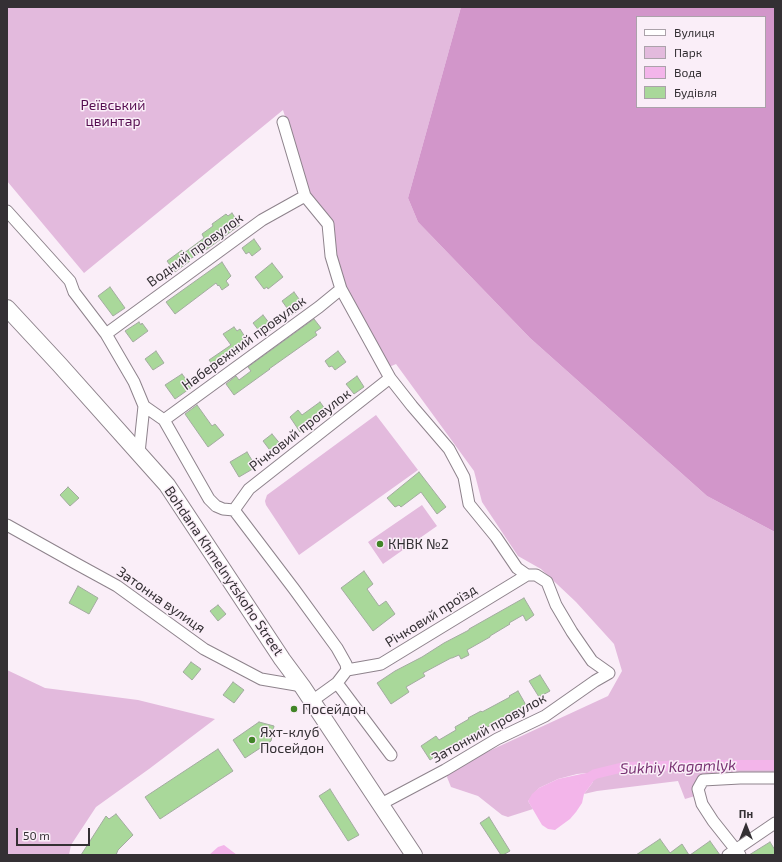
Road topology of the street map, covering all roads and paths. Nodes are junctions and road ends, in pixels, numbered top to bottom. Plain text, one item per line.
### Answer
1 (283, 122) dead end
2 (304, 196) junction
3 (7, 211) edge
4 (341, 289) junction
5 (7, 308) edge
6 (106, 334) junction
7 (390, 378) junction
8 (144, 406) junction
9 (164, 420) junction
10 (139, 453) junction
11 (234, 510) junction
12 (7, 525) edge
13 (527, 575) junction
14 (348, 670) junction
15 (337, 683) junction
16 (302, 686) junction
17 (312, 701) junction
18 (391, 755) dead end
19 (775, 778) edge
20 (381, 804) junction
21 (775, 822) edge
22 (735, 853) edge
23 (414, 855) edge

1 - 2 street
2 - 4 street
2 - 6 street, Водний провулок
3 - 6 street
4 - 7 street
4 - 9 street, Набережний провулок
5 - 10 main road, Bohdana Khmelnytskoho Street
6 - 8 street
7 - 11 street, Річковий провулок
7 - 13 street
8 - 9 street
8 - 10 street
9 - 11 street
10 - 16 main road, Bohdana Khmelnytskoho Street
11 - 14 street
12 - 16 street, Затонна вулиця
13 - 14 street, Річковий проїзд
13 - 20 street, Затонний провулок
14 - 15 street
15 - 17 street
15 - 18 street
16 - 17 main road, Bohdana Khmelnytskoho Street
17 - 20 main road, Bohdana Khmelnytskoho Street
19 - 22 street
20 - 23 main road, Bohdana Khmelnytskoho Street
21 - 22 street

